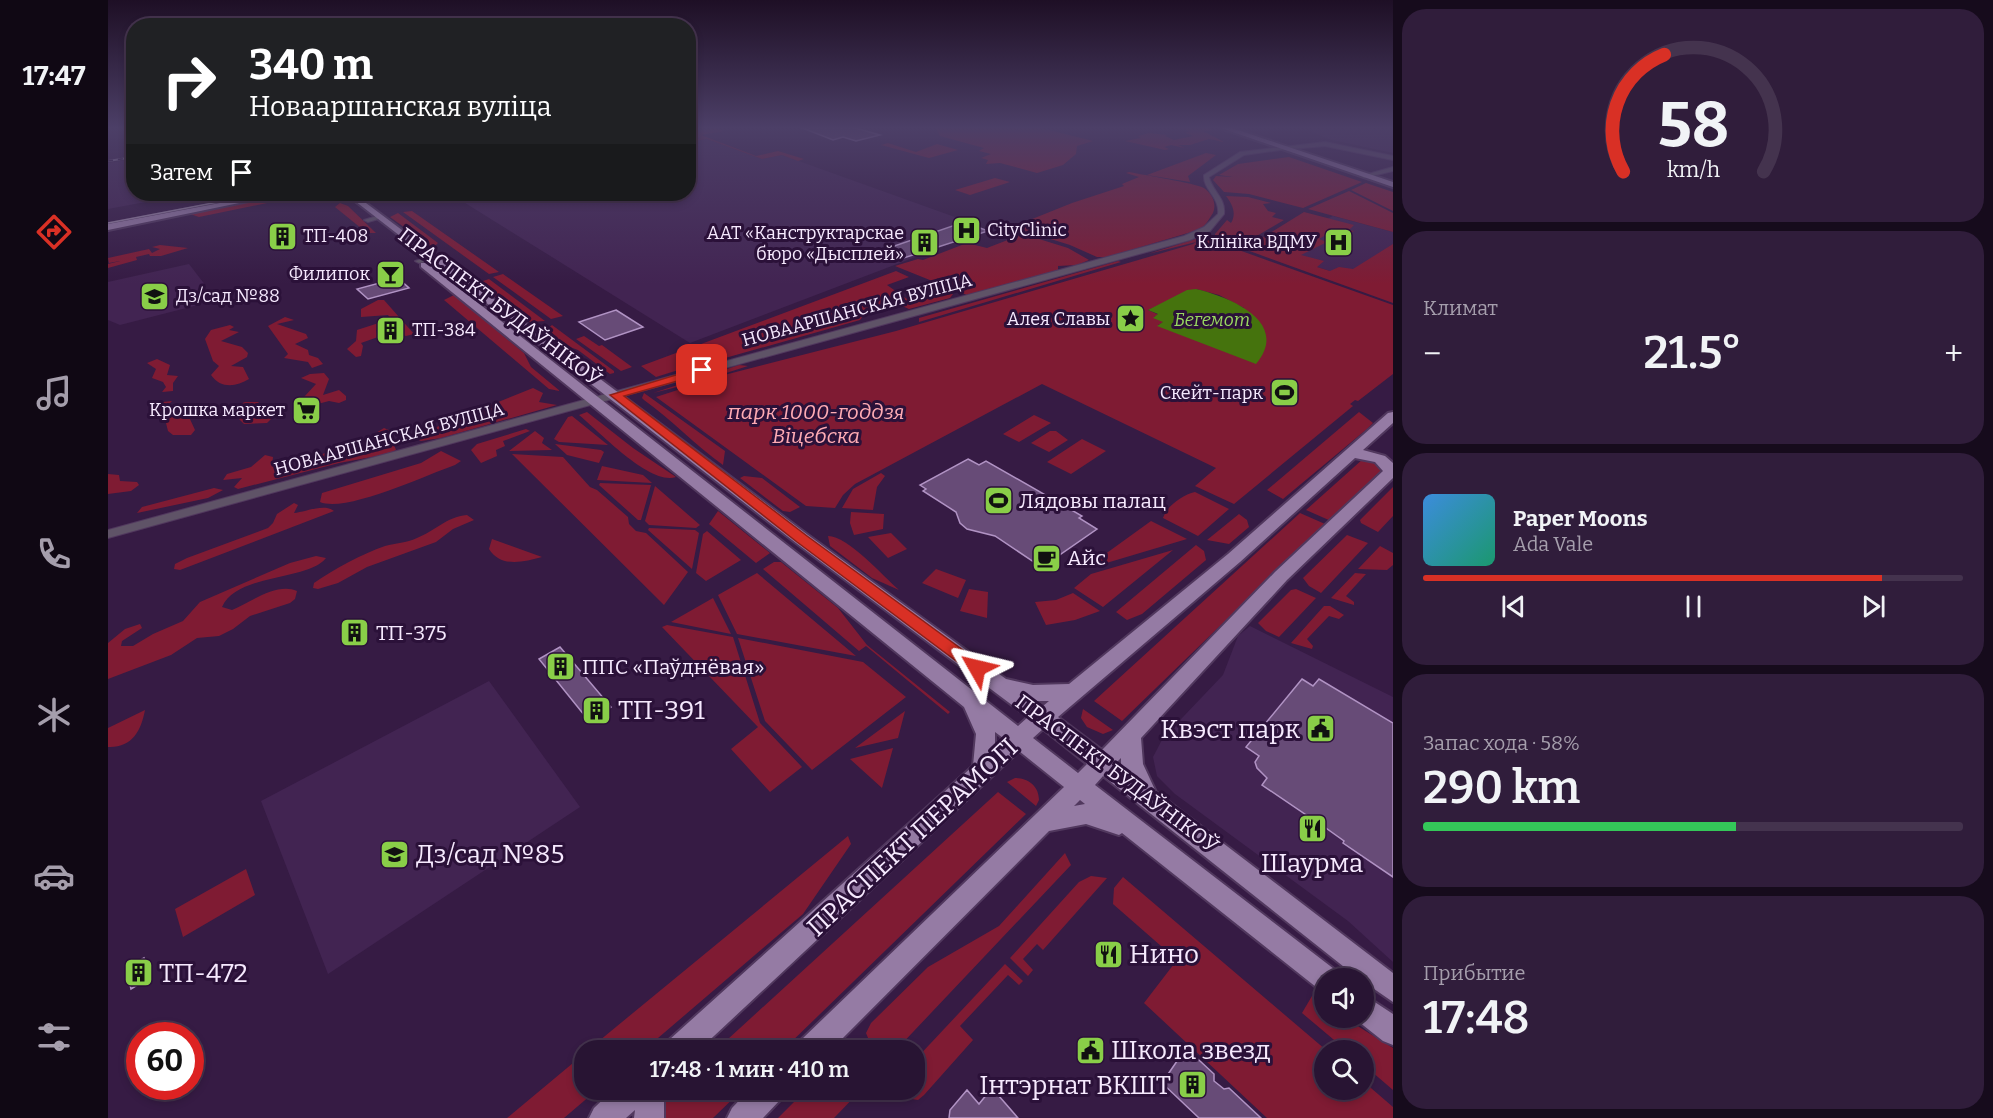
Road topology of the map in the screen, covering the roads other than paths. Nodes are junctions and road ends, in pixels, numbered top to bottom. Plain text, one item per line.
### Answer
1 (1206, 179) edge
2 (1374, 179) edge
3 (1393, 185) edge
4 (209, 201) edge
5 (237, 201) edge
6 (350, 201) edge
7 (353, 201) edge
8 (380, 217) junction
9 (368, 220) junction
10 (110, 223) edge
11 (433, 258) junction
12 (419, 261) junction
13 (466, 283) junction
14 (452, 287) junction
15 (528, 330) junction
16 (511, 335) junction
17 (616, 395) junction
18 (594, 402) junction
19 (1393, 416) edge
20 (1364, 442) junction
21 (1350, 454) junction
22 (1392, 467) edge
23 (108, 534) edge
24 (993, 681) junction
25 (1072, 692) junction
26 (971, 700) junction
27 (1043, 717) junction
28 (1131, 735) junction
29 (1018, 738) junction
30 (1103, 763) junction
31 (983, 770) junction
32 (1079, 786) junction
33 (1158, 805) junction
34 (1044, 821) junction
35 (1136, 831) junction
36 (1314, 969) edge
37 (1393, 989) edge
38 (1374, 1016) edge
39 (1393, 1031) edge
40 (690, 1040) edge
41 (821, 1040) edge
42 (624, 1100) edge
43 (650, 1100) edge
44 (760, 1100) edge
45 (604, 1118) edge
46 (649, 1118) edge
47 (742, 1118) edge

1 - 17 street, НОВААРШАНСКАЯ ВУЛІЦА
2 - 3 main road
4 - 10 main road
5 - 10 main road
6 - 9 main road, ПРАСПЕКТ БУДАЎНІКОЎ
7 - 8 main road, ПРАСПЕКТ БУДАЎНІКОЎ
8 - 9 street
8 - 11 main road, ПРАСПЕКТ БУДАЎНІКОЎ
9 - 12 main road, ПРАСПЕКТ БУДАЎНІКОЎ
11 - 12 street
11 - 13 main road, ПРАСПЕКТ БУДАЎНІКОЎ
12 - 14 main road, ПРАСПЕКТ БУДАЎНІКОЎ
13 - 14 street
13 - 15 main road, ПРАСПЕКТ БУДАЎНІКОЎ
14 - 16 main road, ПРАСПЕКТ БУДАЎНІКОЎ
15 - 16 street
15 - 17 main road, ПРАСПЕКТ БУДАЎНІКОЎ
16 - 18 main road, ПРАСПЕКТ БУДАЎНІКОЎ
17 - 18 street, НОВААРШАНСКАЯ ВУЛІЦА
17 - 24 main road, ПРАСПЕКТ БУДАЎНІКОЎ
18 - 23 street, НОВААРШАНСКАЯ ВУЛІЦА
18 - 26 main road, ПРАСПЕКТ БУДАЎНІКОЎ
19 - 20 main road, ПРАСПЕКТ ПЕРАМОГІ
20 - 21 main road, ПРАСПЕКТ ПЕРАМОГІ
20 - 22 main road
21 - 22 main road
21 - 25 main road, ПРАСПЕКТ ПЕРАМОГІ
22 - 28 main road
24 - 25 main road
24 - 27 main road, ПРАСПЕКТ БУДАЎНІКОЎ
25 - 27 main road, ПРАСПЕКТ ПЕРАМОГІ
26 - 29 main road, ПРАСПЕКТ БУДАЎНІКОЎ
26 - 31 main road
27 - 29 main road, ПРАСПЕКТ ПЕРАМОГІ
27 - 30 main road, ПРАСПЕКТ БУДАЎНІКОЎ
28 - 30 main road
28 - 33 main road
29 - 31 main road, ПРАСПЕКТ ПЕРАМОГІ
29 - 32 main road, ПРАСПЕКТ БУДАЎНІКОЎ
30 - 32 main road
30 - 33 main road, ПРАСПЕКТ БУДАЎНІКОЎ
31 - 40 main road, ПРАСПЕКТ ПЕРАМОГІ
32 - 34 main road
32 - 35 main road, ПРАСПЕКТ БУДАЎНІКОЎ
33 - 37 main road, ПРАСПЕКТ БУДАЎНІКОЎ
34 - 35 main road
34 - 41 main road
35 - 36 main road, ПРАСПЕКТ БУДАЎНІКОЎ
38 - 39 main road
42 - 45 main road
43 - 46 main road
44 - 47 main road

